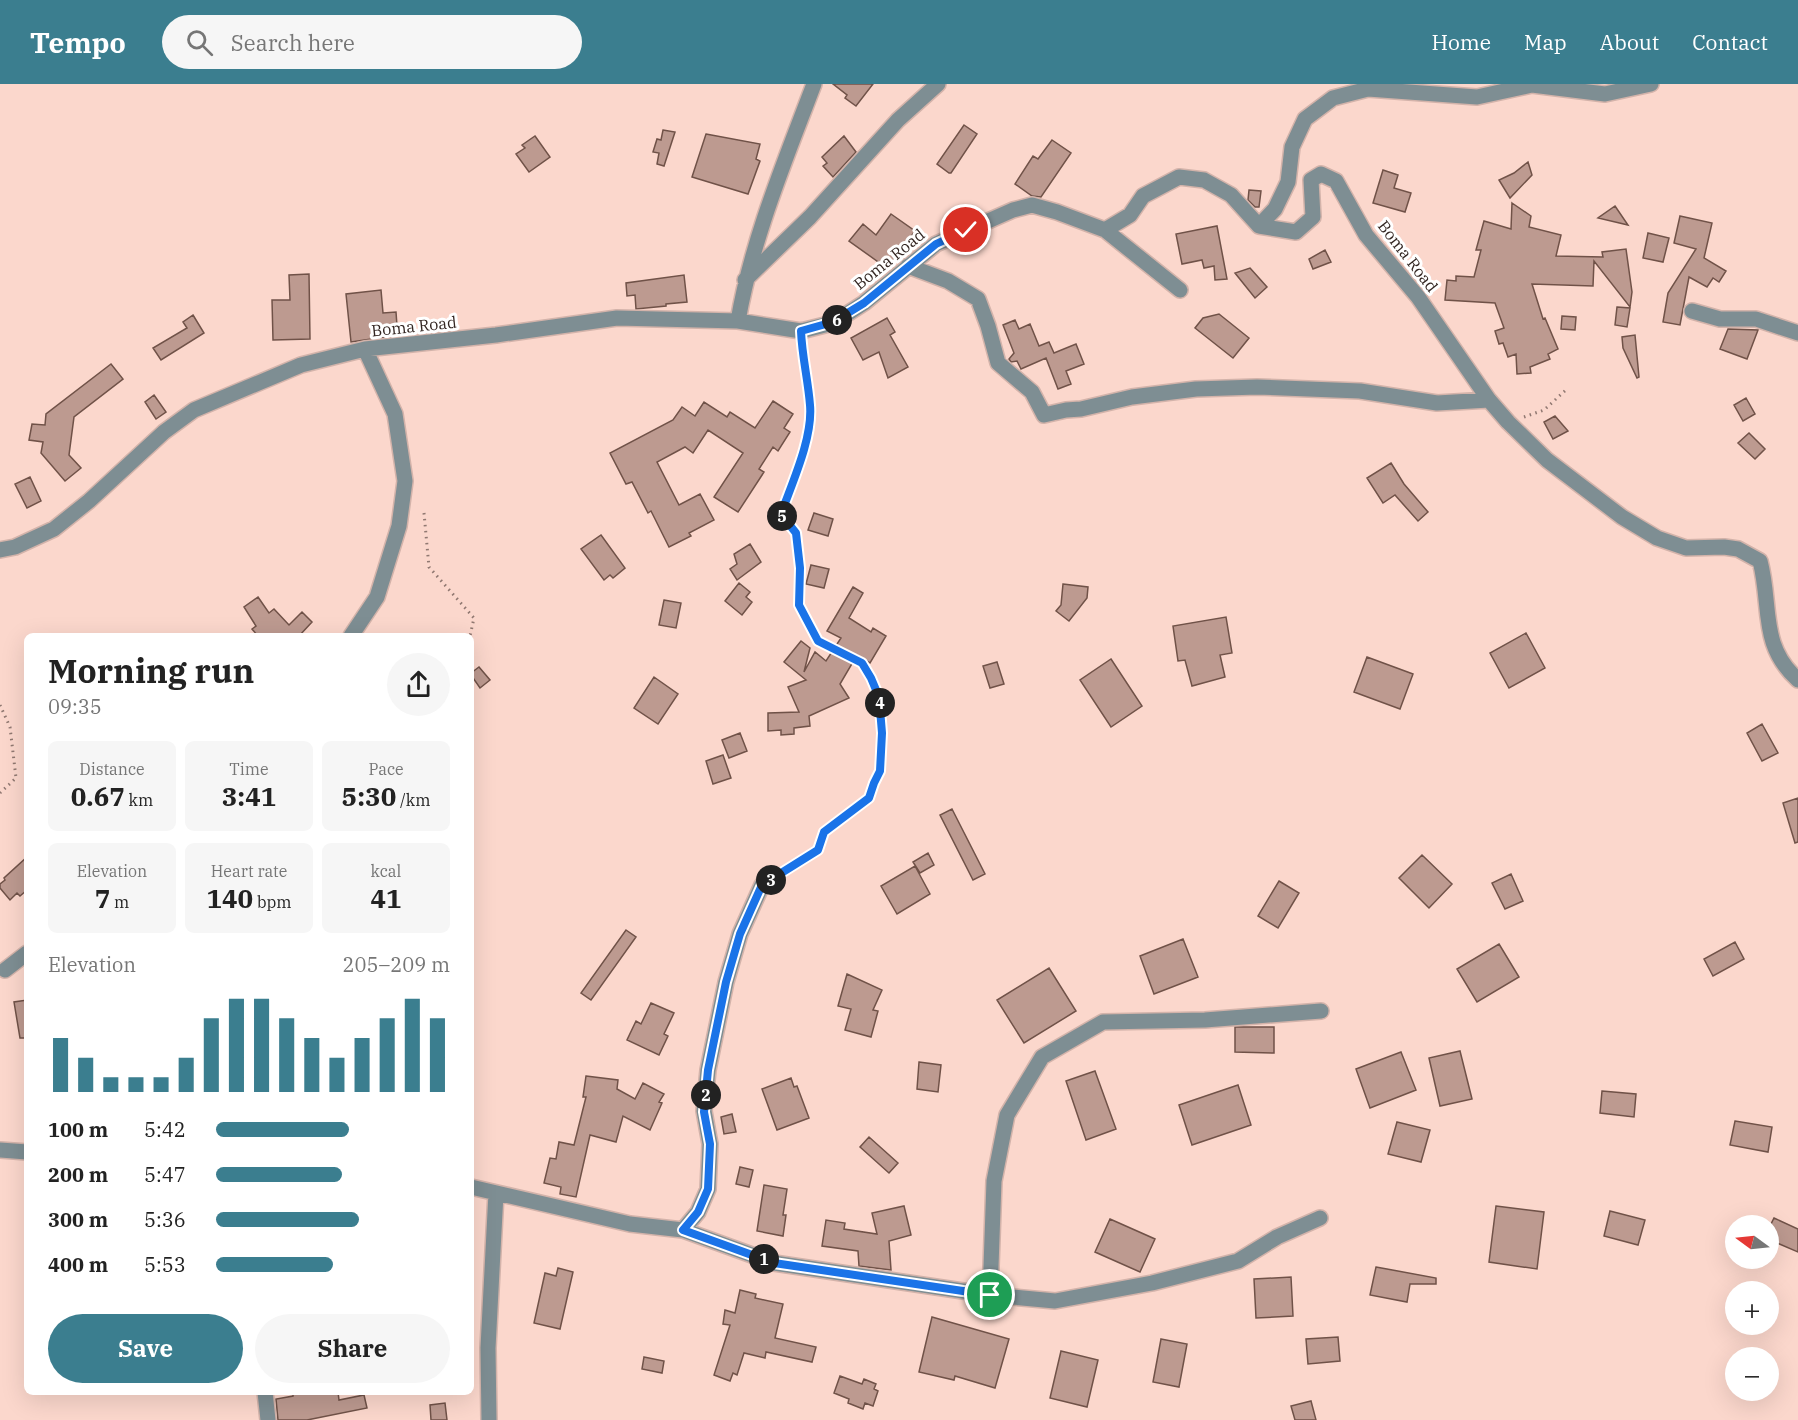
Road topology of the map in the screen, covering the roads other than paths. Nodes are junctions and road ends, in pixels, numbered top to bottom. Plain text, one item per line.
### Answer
1 (814, 84) edge
2 (938, 84) edge
3 (1651, 84) edge
4 (1259, 226) junction
5 (1105, 230) junction
6 (908, 266) junction
7 (745, 280) junction
8 (1180, 290) dead end
9 (1692, 311) dead end
10 (738, 321) junction
11 (1798, 333) edge
12 (365, 349) junction
13 (1489, 400) junction
14 (0, 550) edge
15 (353, 633) edge
16 (1798, 680) edge
17 (762, 885) road end
18 (24, 955) edge
19 (5, 970) dead end
20 (1321, 1011) dead end
21 (0, 1150) edge
22 (24, 1152) edge
23 (474, 1188) edge
24 (496, 1193) junction
25 (1320, 1218) dead end
26 (683, 1230) junction
27 (990, 1295) junction
28 (264, 1395) edge
29 (268, 1420) edge
30 (489, 1420) edge

1 - 7 street
2 - 7 street
3 - 4 street
4 - 5 street
4 - 13 street, Boma Road
5 - 6 street, Boma Road
5 - 8 street, Boma Road
6 - 10 street, Boma Road
6 - 13 street
7 - 10 street
9 - 11 street
10 - 12 street, Boma Road
12 - 14 street, Boma Road
12 - 15 street
13 - 16 street, Boma Road
17 - 26 street
18 - 19 street
20 - 27 street
21 - 22 street
23 - 24 street
24 - 26 street
24 - 30 street
25 - 27 street
26 - 27 street
28 - 29 street

